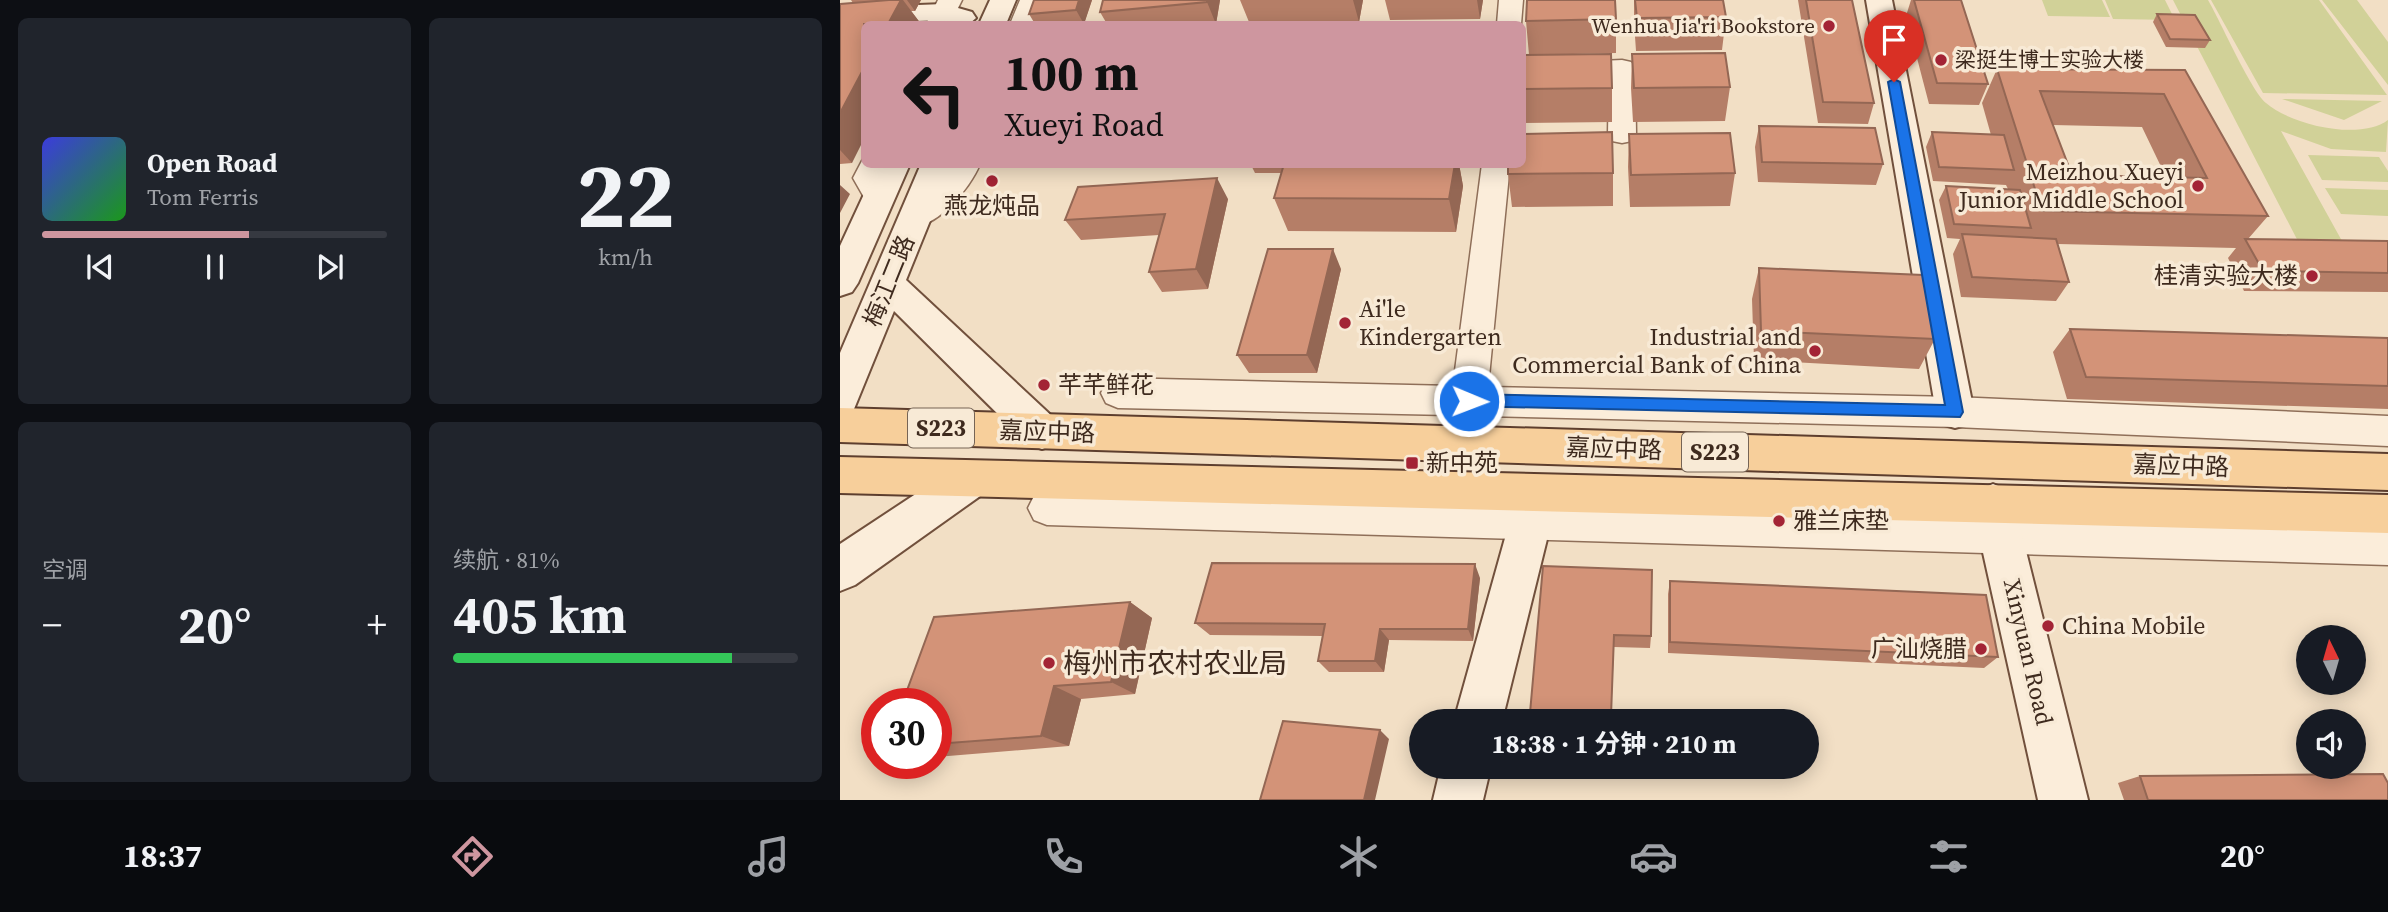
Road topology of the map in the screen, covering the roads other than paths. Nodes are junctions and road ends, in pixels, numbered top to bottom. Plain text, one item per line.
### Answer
1 (1003, 0) edge
2 (1032, 0) edge
3 (1511, 0) edge
4 (1879, 0) edge
5 (954, 13) edge
6 (840, 16) edge
7 (994, 21) edge
8 (1023, 21) edge
9 (1509, 21) edge
10 (1540, 69) edge
11 (1622, 134) dead end
12 (872, 168) edge
13 (892, 168) edge
14 (935, 168) edge
15 (964, 168) edge
16 (1496, 168) edge
17 (878, 199) junction
18 (915, 218) junction
19 (840, 283) edge
20 (888, 284) junction
21 (1118, 393) dead end
22 (840, 398) edge
23 (1469, 401) junction
24 (1955, 412) junction
25 (840, 425) edge
26 (2388, 430) edge
27 (1042, 432) junction
28 (1463, 445) junction
29 (2388, 472) edge
30 (840, 475) edge
31 (969, 481) junction
32 (1047, 508) dead end
33 (2388, 514) edge
34 (1997, 519) junction
35 (1528, 531) dead end
36 (2388, 547) edge
37 (840, 570) edge
38 (1481, 709) edge
39 (1463, 779) edge
40 (1458, 800) edge
41 (2063, 800) edge

1 - 7 street
2 - 8 street
3 - 9 street
4 - 24 street
5 - 6 street
10 - 11 street
12 - 17 street
13 - 17 street, 梅江二路
14 - 18 street, 梅江二路
15 - 18 street
16 - 23 street
17 - 19 street, 梅江二路
18 - 20 street, 梅江二路
20 - 22 street, 梅江二路
20 - 27 street
21 - 23 street
23 - 24 street
23 - 28 street
24 - 26 street
25 - 27 main road, 嘉应中路 / S223
27 - 28 main road, 嘉应中路 / S223
28 - 29 main road, 嘉应中路 / S223
30 - 31 main road, 嘉应中路 / S223
31 - 34 main road, 嘉应中路 / S223
31 - 37 street
32 - 34 street
33 - 34 main road, 嘉应中路 / S223
34 - 36 street
34 - 41 street, Xinyuan Road
35 - 38 street
39 - 40 street

